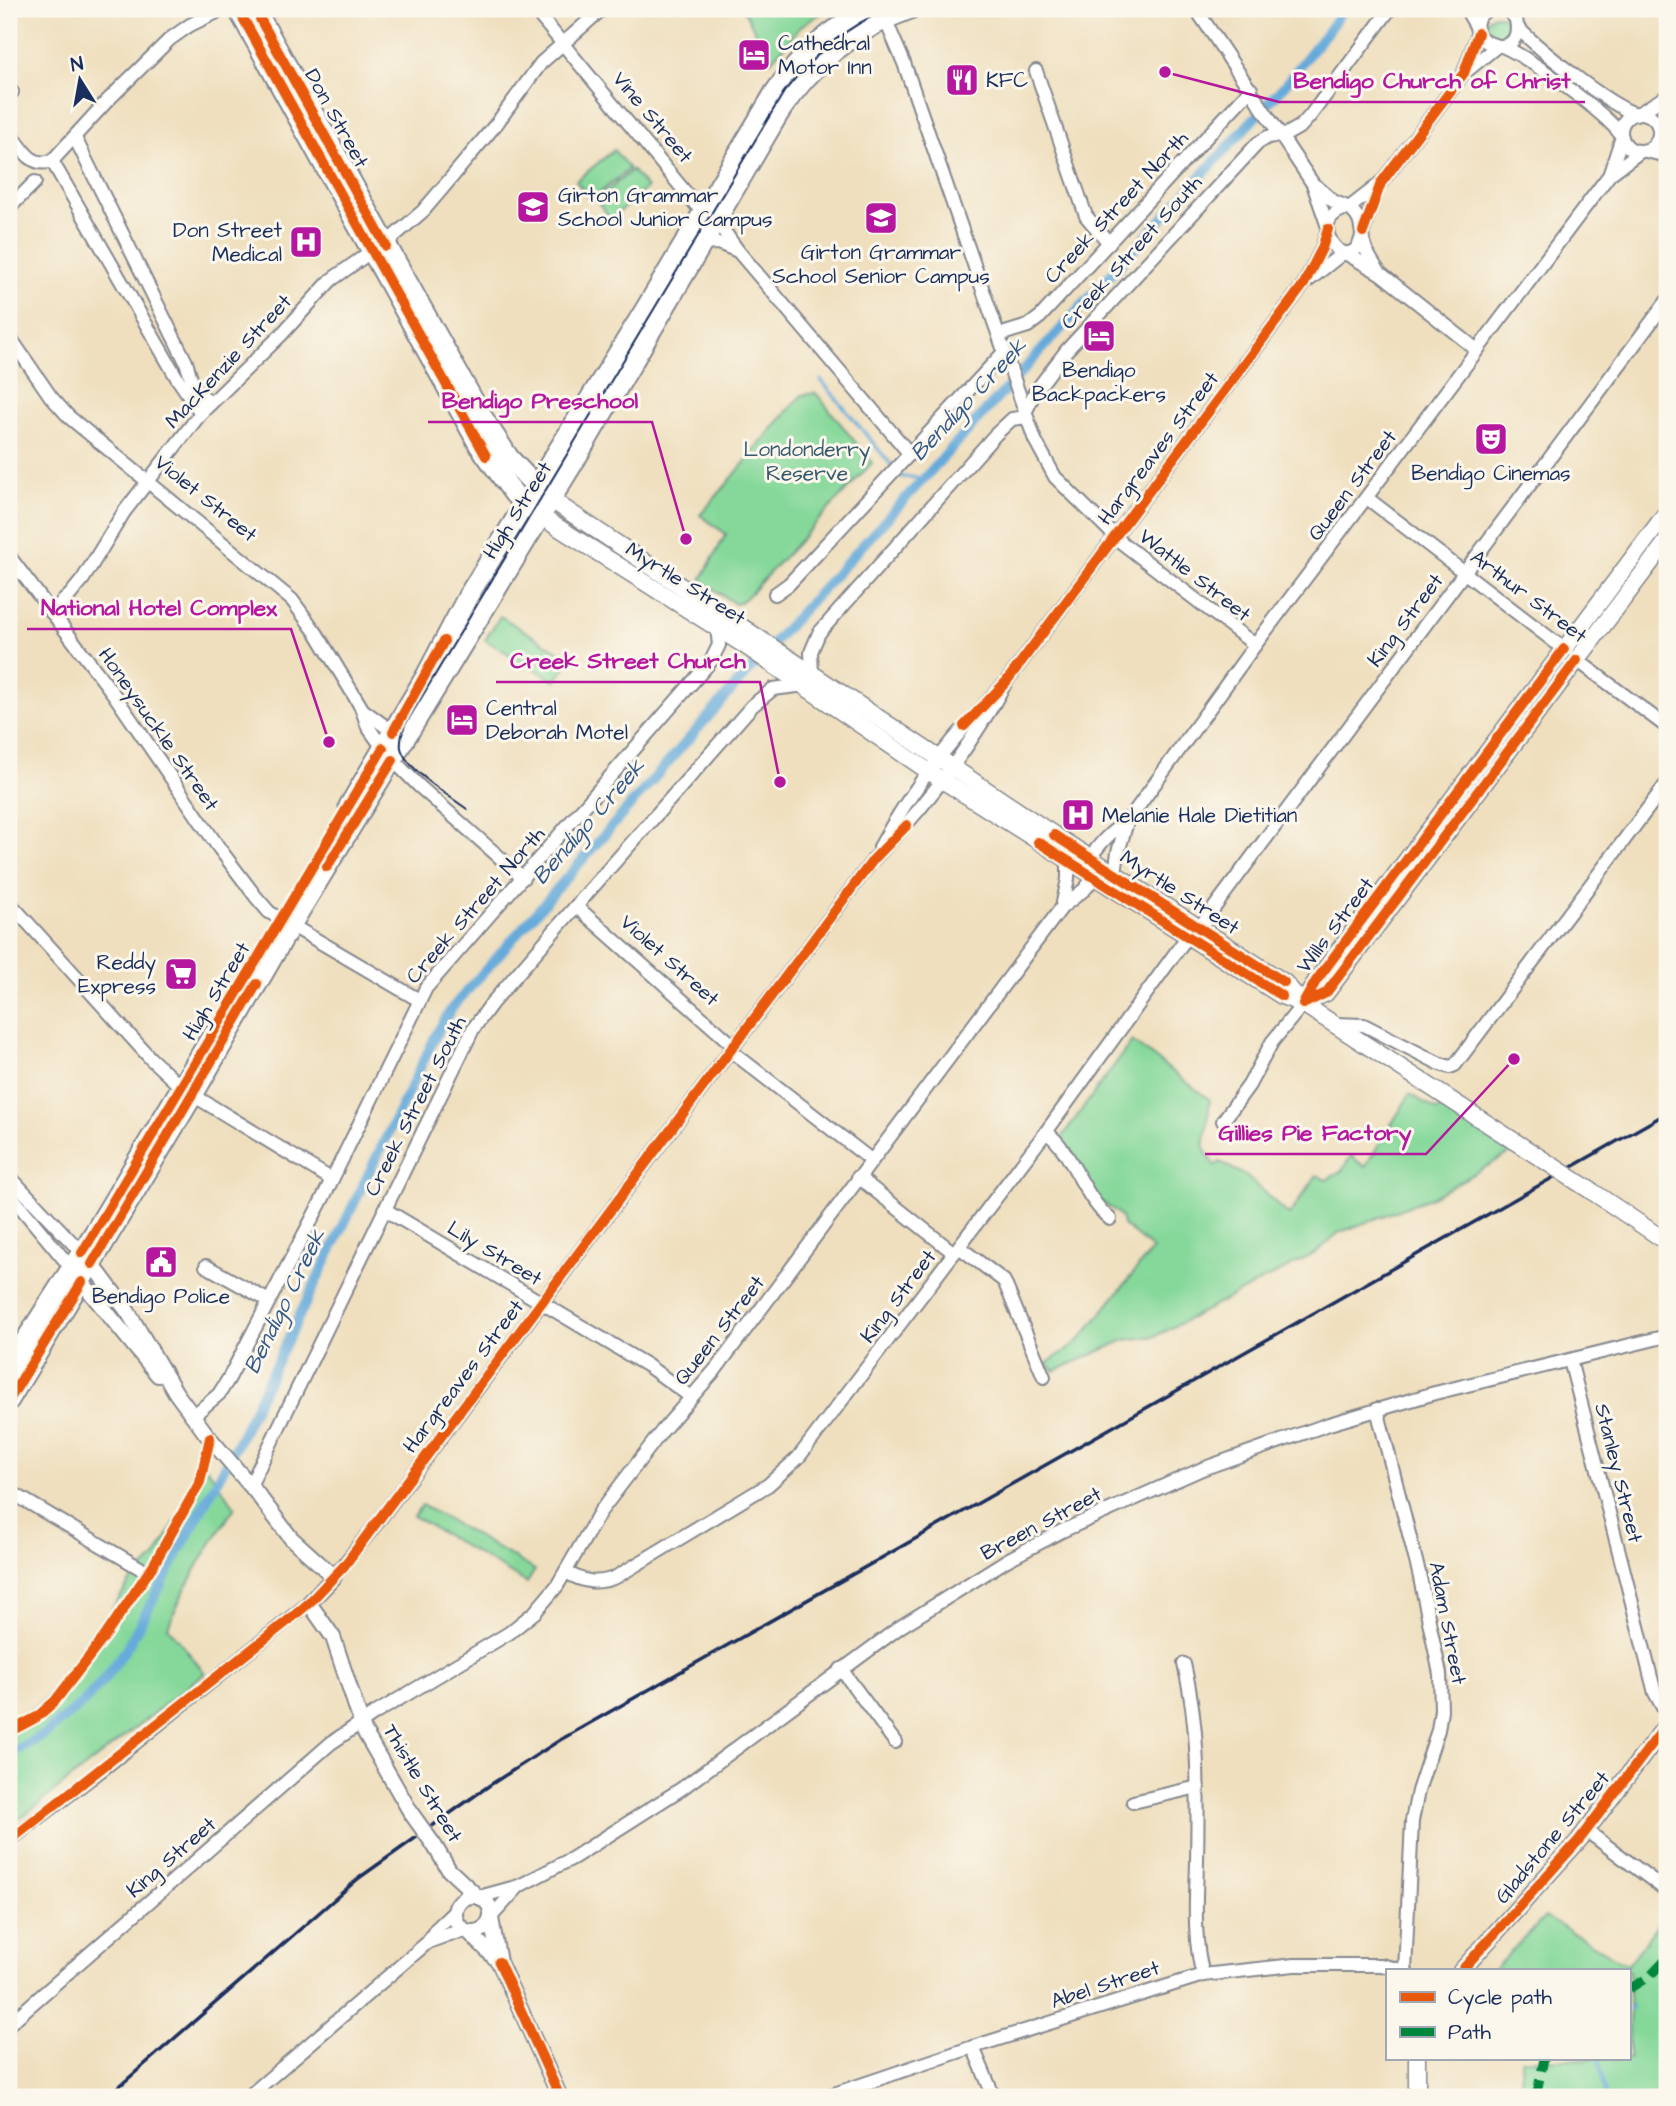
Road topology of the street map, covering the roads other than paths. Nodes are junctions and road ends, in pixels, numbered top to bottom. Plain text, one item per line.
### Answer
1 (223, 9) edge
2 (238, 9) edge
3 (254, 9) edge
4 (534, 9) edge
5 (591, 9) edge
6 (602, 9) edge
7 (911, 9) edge
8 (1196, 9) edge
9 (1391, 9) edge
10 (1466, 9) edge
11 (1488, 9) edge
12 (1507, 9) edge
13 (1521, 9) edge
14 (878, 12) edge
15 (203, 15) edge
16 (1517, 25) junction
17 (579, 27) junction
18 (1478, 30) junction
19 (562, 44) junction
20 (1500, 46) junction
21 (1036, 71) dead end
22 (1464, 73) junction
23 (1253, 93) junction
24 (1667, 97) edge
25 (1637, 113) junction
26 (9, 130) edge
27 (1659, 130) junction
28 (1282, 136) junction
29 (1621, 136) junction
30 (75, 138) junction
31 (1667, 144) edge
32 (1644, 151) junction
33 (1667, 156) edge
34 (52, 161) junction
35 (1610, 174) junction
36 (35, 182) dead end
37 (1381, 183) junction
38 (1313, 184) junction
39 (1348, 207) junction
40 (9, 208) edge
41 (710, 215) junction
42 (1328, 228) junction
43 (1362, 234) junction
44 (1109, 243) junction
45 (701, 244) junction
46 (380, 245) junction
47 (738, 251) junction
48 (1344, 253) junction
49 (1380, 274) junction
50 (1304, 284) junction
51 (1667, 301) edge
52 (999, 335) junction
53 (9, 336) edge
54 (1477, 350) junction
55 (1004, 352) junction
56 (206, 409) junction
57 (1026, 415) junction
58 (909, 453) junction
59 (149, 481) junction
60 (1367, 498) junction
61 (538, 502) junction
62 (1667, 512) edge
63 (1116, 536) junction
64 (1667, 541) edge
65 (9, 555) edge
66 (1464, 573) junction
67 (775, 594) dead end
68 (51, 612) junction
69 (717, 628) junction
70 (749, 641) junction
71 (1255, 645) junction
72 (1564, 649) junction
73 (1577, 660) junction
74 (809, 680) junction
75 (1006, 682) junction
76 (361, 707) junction
77 (1667, 727) edge
78 (394, 745) junction
79 (938, 757) junction
80 (953, 766) junction
81 (928, 771) junction
82 (943, 780) junction
83 (1667, 783) edge
84 (1127, 822) junction
85 (873, 860) junction
86 (1068, 861) junction
87 (1097, 869) junction
88 (523, 878) junction
89 (9, 901) edge
90 (576, 906) junction
91 (1062, 907) junction
92 (286, 923) junction
93 (1193, 932) junction
94 (419, 1000) junction
95 (1303, 1004) junction
96 (1334, 1024) junction
97 (732, 1049) junction
98 (187, 1091) junction
99 (1223, 1121) dead end
100 (1045, 1132) junction
101 (870, 1160) junction
102 (9, 1176) edge
103 (858, 1177) junction
104 (331, 1179) junction
105 (9, 1194) edge
106 (384, 1209) junction
107 (1110, 1219) dead end
108 (1667, 1242) edge
109 (956, 1250) junction
110 (206, 1265) dead end
111 (82, 1267) junction
112 (269, 1301) junction
113 (541, 1303) junction
114 (1667, 1334) edge
115 (1570, 1360) junction
116 (9, 1366) edge
117 (1044, 1377) dead end
118 (176, 1393) junction
119 (691, 1397) junction
120 (9, 1400) edge
121 (1377, 1409) junction
122 (193, 1416) junction
123 (9, 1491) edge
124 (255, 1491) junction
125 (140, 1568) dead end
126 (566, 1572) junction
127 (334, 1577) junction
128 (309, 1603) junction
129 (1184, 1664) dead end
130 (841, 1670) junction
131 (1667, 1715) edge
132 (361, 1723) junction
133 (1667, 1724) edge
134 (895, 1742) dead end
135 (1198, 1787) junction
136 (1133, 1802) dead end
137 (1587, 1831) junction
138 (9, 1842) edge
139 (449, 1870) junction
140 (519, 1886) junction
141 (1667, 1891) edge
142 (479, 1897) junction
143 (456, 1909) junction
144 (491, 1918) junction
145 (468, 1932) junction
146 (428, 1941) junction
147 (499, 1962) junction
148 (1398, 1969) edge
149 (1406, 1969) edge
150 (1463, 1969) edge
151 (1203, 1975) junction
152 (9, 2024) edge
153 (973, 2047) junction
154 (1417, 2060) edge
155 (248, 2097) edge
156 (560, 2097) edge
157 (825, 2097) edge
158 (994, 2097) edge
159 (1417, 2097) edge

1 - 15 street
2 - 46 highway, Don Street
3 - 46 highway, Don Street
4 - 19 street, Vine Street
5 - 17 street, MacKenzie Street
6 - 17 street, MacKenzie Street
7 - 14 highway, High Street
8 - 23 street
9 - 28 street, Creek Street South
10 - 18 street
11 - 18 street
12 - 16 street
13 - 16 street
14 - 41 highway, High Street
14 - 52 street, Wattle Street
15 - 30 street
16 - 20 street
16 - 25 street
17 - 19 street, MacKenzie Street
18 - 20 street
18 - 22 street
19 - 41 street, Vine Street
19 - 46 street, MacKenzie Street
20 - 22 street
20 - 29 street
21 - 44 street
22 - 37 street
23 - 28 street
23 - 44 street, Creek Street North
24 - 25 street
24 - 27 street
25 - 27 street
25 - 29 street
26 - 34 street
27 - 31 street
27 - 32 street
28 - 38 street
28 - 57 street, Creek Street South
29 - 32 street
29 - 35 street, Queen Street
30 - 34 street
30 - 56 street
32 - 33 street
32 - 35 street, Queen Street
34 - 56 street
35 - 54 street, Queen Street
36 - 40 street
37 - 39 street
37 - 43 street
38 - 39 street
38 - 42 street
39 - 42 street
39 - 43 street
41 - 45 highway, High Street
41 - 47 street, Vine Street
41 - 61 highway, High Street
42 - 48 street
42 - 50 street, Hargreaves Street
43 - 48 street
43 - 49 street
44 - 52 street, Creek Street North
45 - 47 street
45 - 61 highway, High Street
46 - 56 street, MacKenzie Street
46 - 61 highway, Don Street
47 - 58 street, Vine Street
48 - 49 street
48 - 50 street, Hargreaves Street
49 - 54 street
50 - 63 street, Hargreaves Street
51 - 66 street, King Street
52 - 55 street, Wattle Street
53 - 59 street, Violet Street
54 - 60 street, Queen Street
55 - 57 street, Wattle Street
55 - 58 street
56 - 59 street, MacKenzie Street
57 - 63 street, Wattle Street
57 - 74 street
58 - 67 street
59 - 68 street, MacKenzie Street
59 - 76 street, Violet Street
60 - 66 street, Arthur Street
60 - 71 street, Queen Street
61 - 69 main road, Myrtle Street
61 - 70 main road, Myrtle Street
61 - 78 highway, High Street
62 - 72 main road, Wills Street
63 - 71 street, Wattle Street
63 - 75 street, Hargreaves Street
64 - 73 main road, Wills Street
65 - 68 street, Honeysuckle Street
66 - 72 street, Arthur Street
66 - 93 street, King Street
68 - 92 street, Honeysuckle Street
69 - 70 main road, Myrtle Street
69 - 88 street, Creek Street North
70 - 74 main road, Myrtle Street
71 - 84 street, Queen Street
72 - 73 main road, Arthur Street
72 - 95 main road, Wills Street
73 - 77 street, Arthur Street
73 - 95 main road, Wills Street
74 - 79 main road, Myrtle Street
74 - 81 main road, Myrtle Street
74 - 90 street, Creek Street South
75 - 79 street, Hargreaves Street
75 - 80 street, Hargreaves Street
76 - 78 street, Violet Street
76 - 78 street, Violet Street
78 - 88 street, Violet Street
78 - 92 highway, High Street
79 - 80 main road, Myrtle Street
79 - 81 street, Hargreaves Street
80 - 82 street, Hargreaves Street
80 - 87 main road, Myrtle Street
81 - 82 main road, Myrtle Street
81 - 85 street, Hargreaves Street
82 - 85 street, Hargreaves Street
82 - 86 main road, Myrtle Street
83 - 96 street
84 - 87 street, Queen Street
84 - 87 street, Queen Street
85 - 97 street, Hargreaves Street
86 - 87 main road, Myrtle Street
86 - 91 street, Queen Street
87 - 91 street, Queen Street
87 - 93 main road, Myrtle Street
87 - 93 main road, Myrtle Street
88 - 94 street, Creek Street North
89 - 98 street
90 - 97 street, Violet Street
90 - 106 street, Creek Street South
91 - 101 street, Queen Street
92 - 94 street, Honeysuckle Street
92 - 98 highway, High Street
93 - 95 main road, Myrtle Street
93 - 100 street, King Street
94 - 104 street, Creek Street North
95 - 96 main road, Myrtle Street
95 - 99 street, Wills Street
96 - 108 main road, Myrtle Street, bridge
97 - 101 street, Violet Street
97 - 113 street, Hargreaves Street
98 - 104 street
98 - 111 highway, High Street
100 - 107 street
100 - 109 street, King Street
101 - 103 street, Queen Street
102 - 111 street
103 - 109 street
103 - 119 street, Queen Street
104 - 112 street, Creek Street North
105 - 111 street
106 - 113 street, Lily Street
106 - 124 street, Creek Street South
109 - 117 street
109 - 126 street, King Street
110 - 112 street
111 - 116 highway, High Street
111 - 118 street
111 - 118 street
111 - 120 highway, High Street
112 - 122 street, Creek Street North
113 - 119 street, Lily Street
113 - 127 street, Hargreaves Street
114 - 115 street, Breen Street
115 - 121 street, Breen Street
115 - 131 street, Stanley Street
118 - 122 street
119 - 126 street, Queen Street
121 - 130 street, Breen Street
121 - 149 street, Adam Street
122 - 124 street
123 - 125 street
124 - 127 street
126 - 132 street, Queen Street
127 - 128 street, Hargreaves Street
128 - 132 street, Thistle Street
128 - 138 street, Hargreaves Street
129 - 135 street
130 - 134 street
130 - 140 street, Breen Street
132 - 139 street, Thistle Street, bridge
132 - 152 street, King Street
133 - 137 main road, Gladstone Street
135 - 136 street
135 - 151 street
137 - 141 street
137 - 150 main road, Gladstone Street
139 - 142 street, Thistle Street
139 - 143 street, Thistle Street
140 - 142 street, Breen Street
140 - 144 street, Breen Street
142 - 143 street
142 - 144 street
143 - 145 street
143 - 146 street
144 - 145 street
144 - 147 street
145 - 146 street
145 - 147 street
146 - 155 street
147 - 156 street
148 - 151 street, Abel Street
151 - 153 street, Abel Street
153 - 157 street, Abel Street
153 - 158 street
154 - 159 main road

